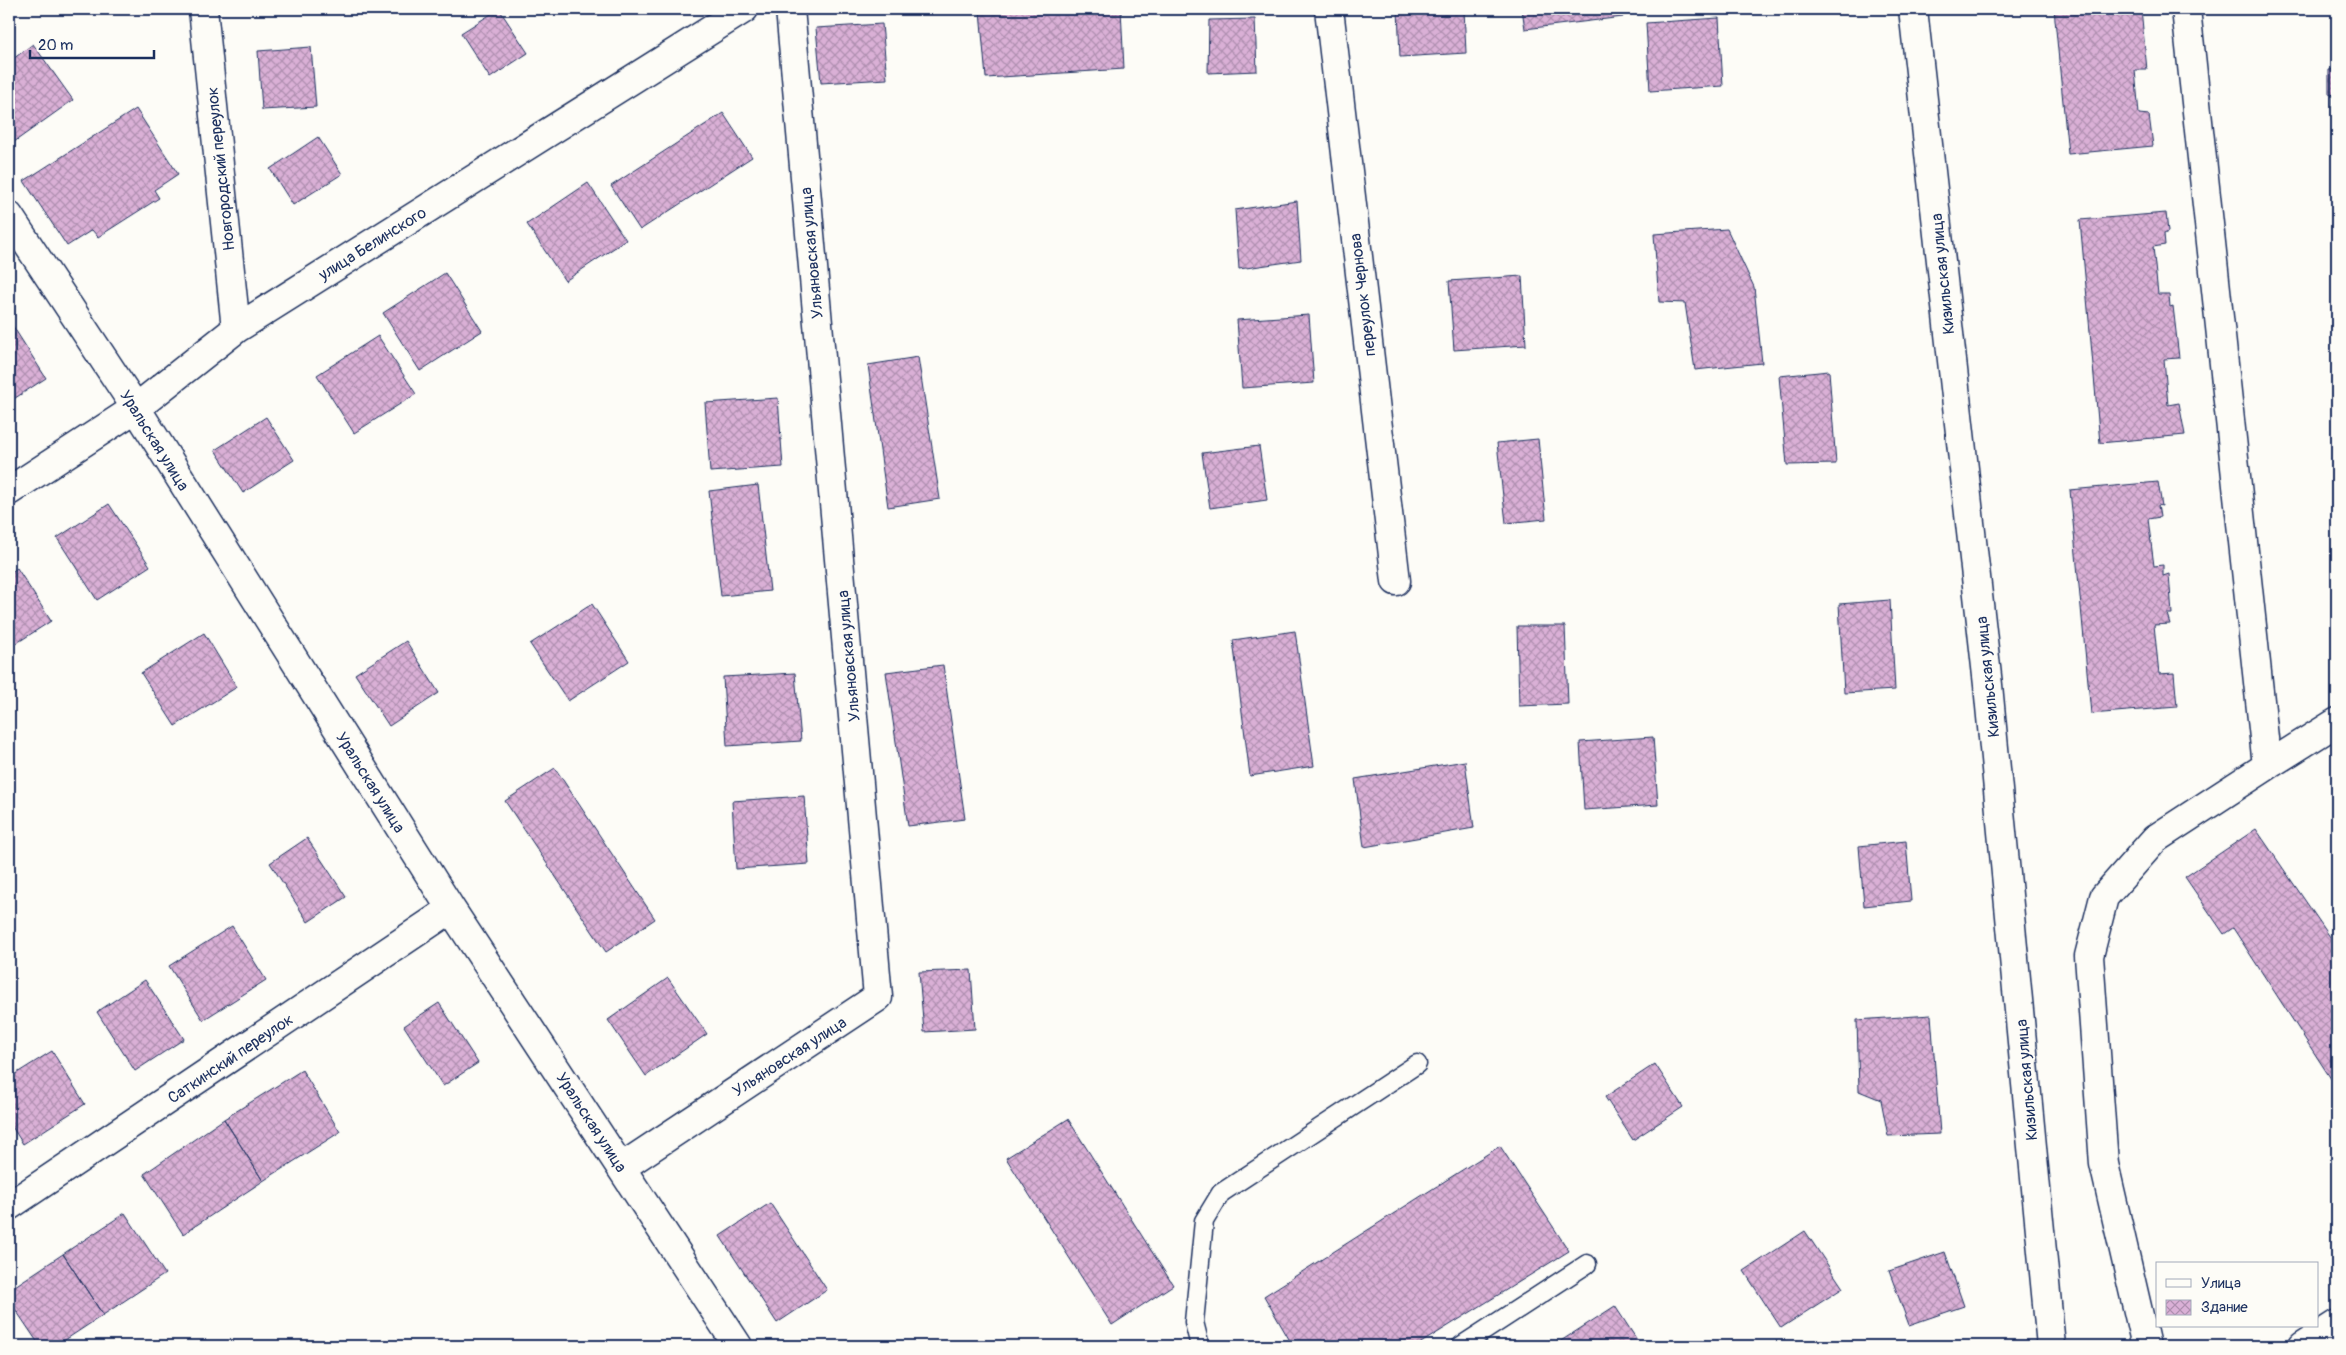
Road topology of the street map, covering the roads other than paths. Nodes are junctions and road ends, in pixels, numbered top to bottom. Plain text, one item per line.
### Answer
1 (203, 9) edge
2 (744, 9) edge
3 (790, 9) edge
4 (1329, 9) edge
5 (1913, 9) edge
6 (2186, 9) edge
7 (9, 216) edge
8 (236, 329) junction
9 (136, 408) junction
10 (9, 491) edge
11 (1396, 582) dead end
12 (2337, 722) edge
13 (2267, 766) junction
14 (451, 909) junction
15 (1417, 1064) dead end
16 (622, 1167) junction
17 (9, 1206) edge
18 (1587, 1264) dead end
19 (2337, 1324) edge
20 (738, 1346) edge
21 (1200, 1346) edge
22 (1461, 1346) edge
23 (2051, 1346) edge
24 (2146, 1346) edge
25 (2303, 1346) edge

1 - 8 street, Новгородский переулок
2 - 8 street, улица Белинского
3 - 16 street, Ульяновская улица
4 - 11 street, переулок Чернова
5 - 23 street, Кизильская улица
6 - 13 street
7 - 9 street, Уральская улица
8 - 9 street, улица Белинского
9 - 10 street, улица Белинского
9 - 14 street, Уральская улица
12 - 13 street
13 - 24 street
14 - 16 street, Уральская улица
14 - 17 street, Саткинский переулок
15 - 21 lane
16 - 20 street, Уральская улица
18 - 22 lane
19 - 25 street

